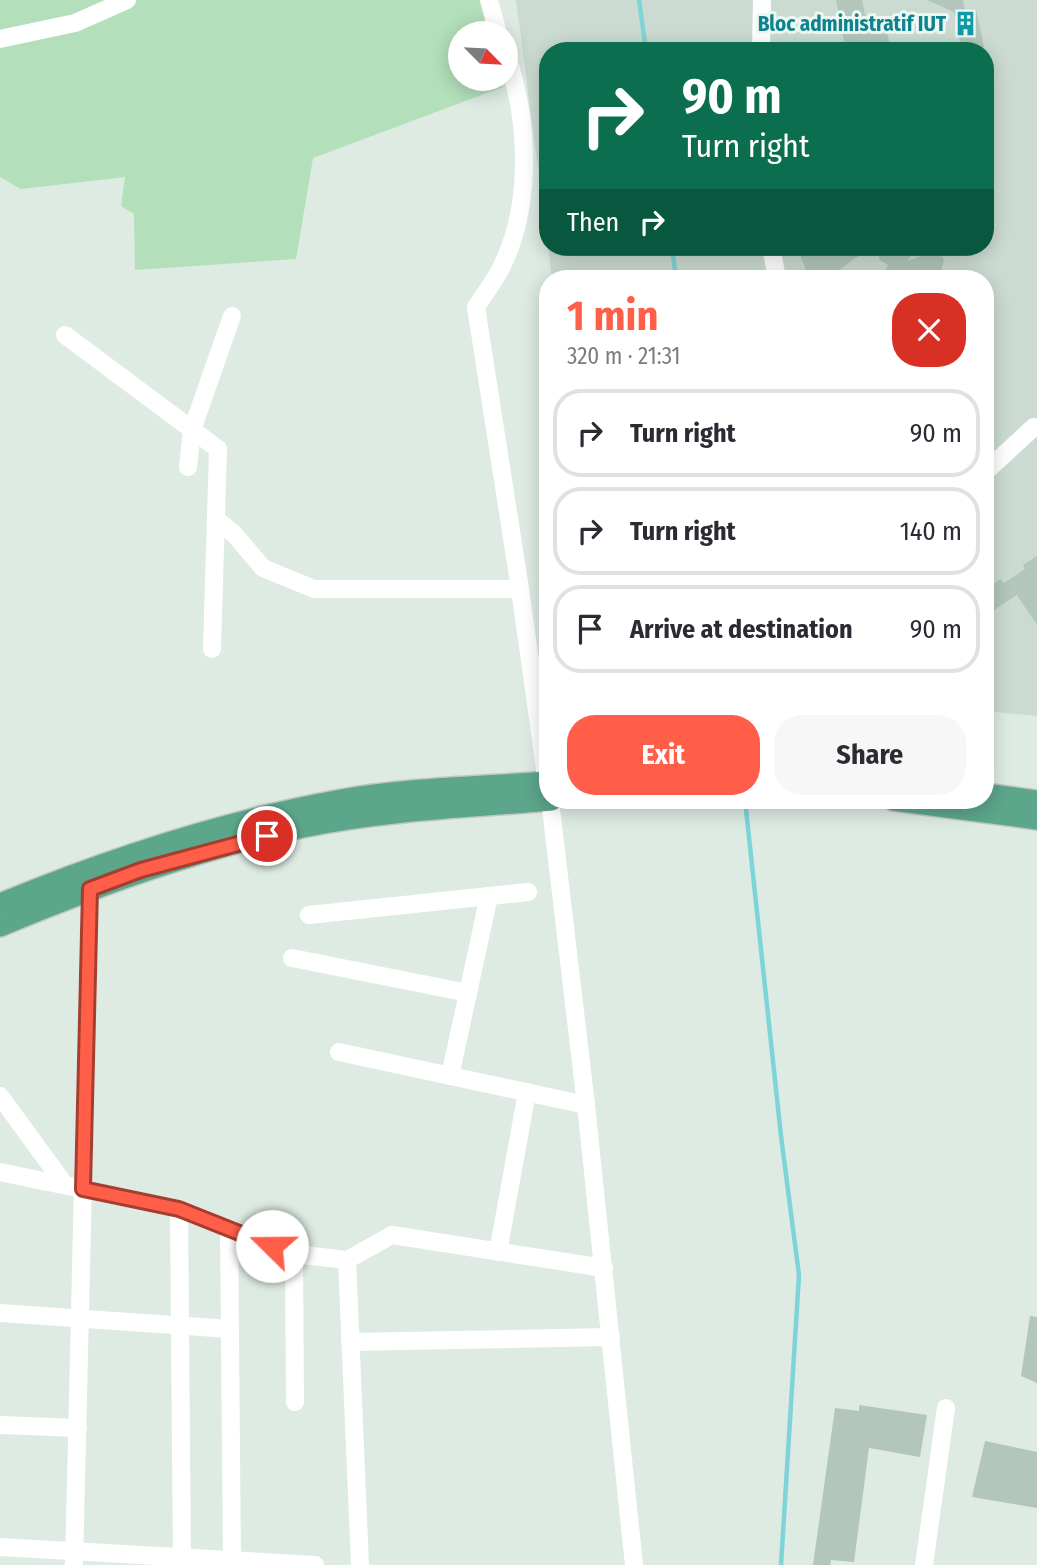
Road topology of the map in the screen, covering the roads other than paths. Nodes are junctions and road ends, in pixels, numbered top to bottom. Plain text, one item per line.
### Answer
1 (127, 0) edge
2 (489, 0) edge
3 (762, 0) edge
4 (495, 21) edge
5 (0, 39) edge
6 (761, 42) edge
7 (517, 91) edge
8 (232, 316) dead end
9 (65, 335) dead end
10 (1034, 427) dead end
11 (192, 430) junction
12 (994, 464) edge
13 (188, 467) dead end
14 (216, 519) junction
15 (520, 589) junction
16 (212, 649) dead end
17 (539, 722) edge
18 (539, 792) edge
19 (539, 793) edge
20 (994, 795) edge
21 (1037, 801) edge
22 (551, 809) edge
23 (961, 809) edge
24 (1037, 819) edge
25 (90, 889) junction
26 (528, 891) dead end
27 (489, 896) junction
28 (0, 904) edge
29 (309, 915) dead end
30 (0, 926) edge
31 (292, 958) dead end
32 (468, 993) junction
33 (340, 1052) dead end
34 (450, 1076) junction
35 (527, 1092) junction
36 (0, 1096) edge
37 (586, 1105) junction
38 (0, 1172) edge
39 (65, 1185) junction
40 (83, 1189) junction
41 (179, 1209) junction
42 (229, 1229) junction
43 (498, 1252) junction
44 (294, 1254) junction
45 (347, 1260) junction
46 (604, 1268) junction
47 (0, 1313) edge
48 (80, 1318) junction
49 (180, 1325) junction
50 (230, 1329) junction
51 (611, 1337) junction
52 (350, 1342) junction
53 (295, 1402) dead end
54 (946, 1408) dead end
55 (0, 1425) edge
56 (78, 1428) junction
57 (0, 1546) edge
58 (75, 1558) edge
59 (232, 1560) junction
60 (182, 1561) edge
61 (315, 1565) edge
62 (360, 1565) edge
63 (635, 1565) edge
64 (924, 1565) edge

1 - 5 street
2 - 4 street
3 - 6 street
7 - 15 street
8 - 11 street
9 - 11 street
10 - 12 street
11 - 13 street
11 - 14 street
14 - 15 street
14 - 16 street
15 - 17 street
18 - 28 main road
19 - 25 main road
20 - 21 main road
22 - 37 street
23 - 24 main road
25 - 30 main road
25 - 40 street
26 - 27 street
27 - 29 street
27 - 32 street
31 - 32 street
32 - 34 street
33 - 34 street
34 - 35 street
35 - 37 street
35 - 43 street
36 - 39 street
37 - 46 street
38 - 39 street
39 - 40 street
40 - 41 street
40 - 48 street
41 - 42 street
41 - 49 street
42 - 44 street
42 - 50 street
43 - 45 street
43 - 46 street
44 - 45 street
44 - 53 street
45 - 52 street
46 - 51 street
47 - 48 street
48 - 49 street
48 - 56 street
49 - 50 street
49 - 60 street
50 - 59 street
51 - 52 street
51 - 63 street
52 - 62 street
54 - 64 street
55 - 56 street
56 - 58 street
57 - 58 street
58 - 60 street
59 - 60 street
59 - 61 street

